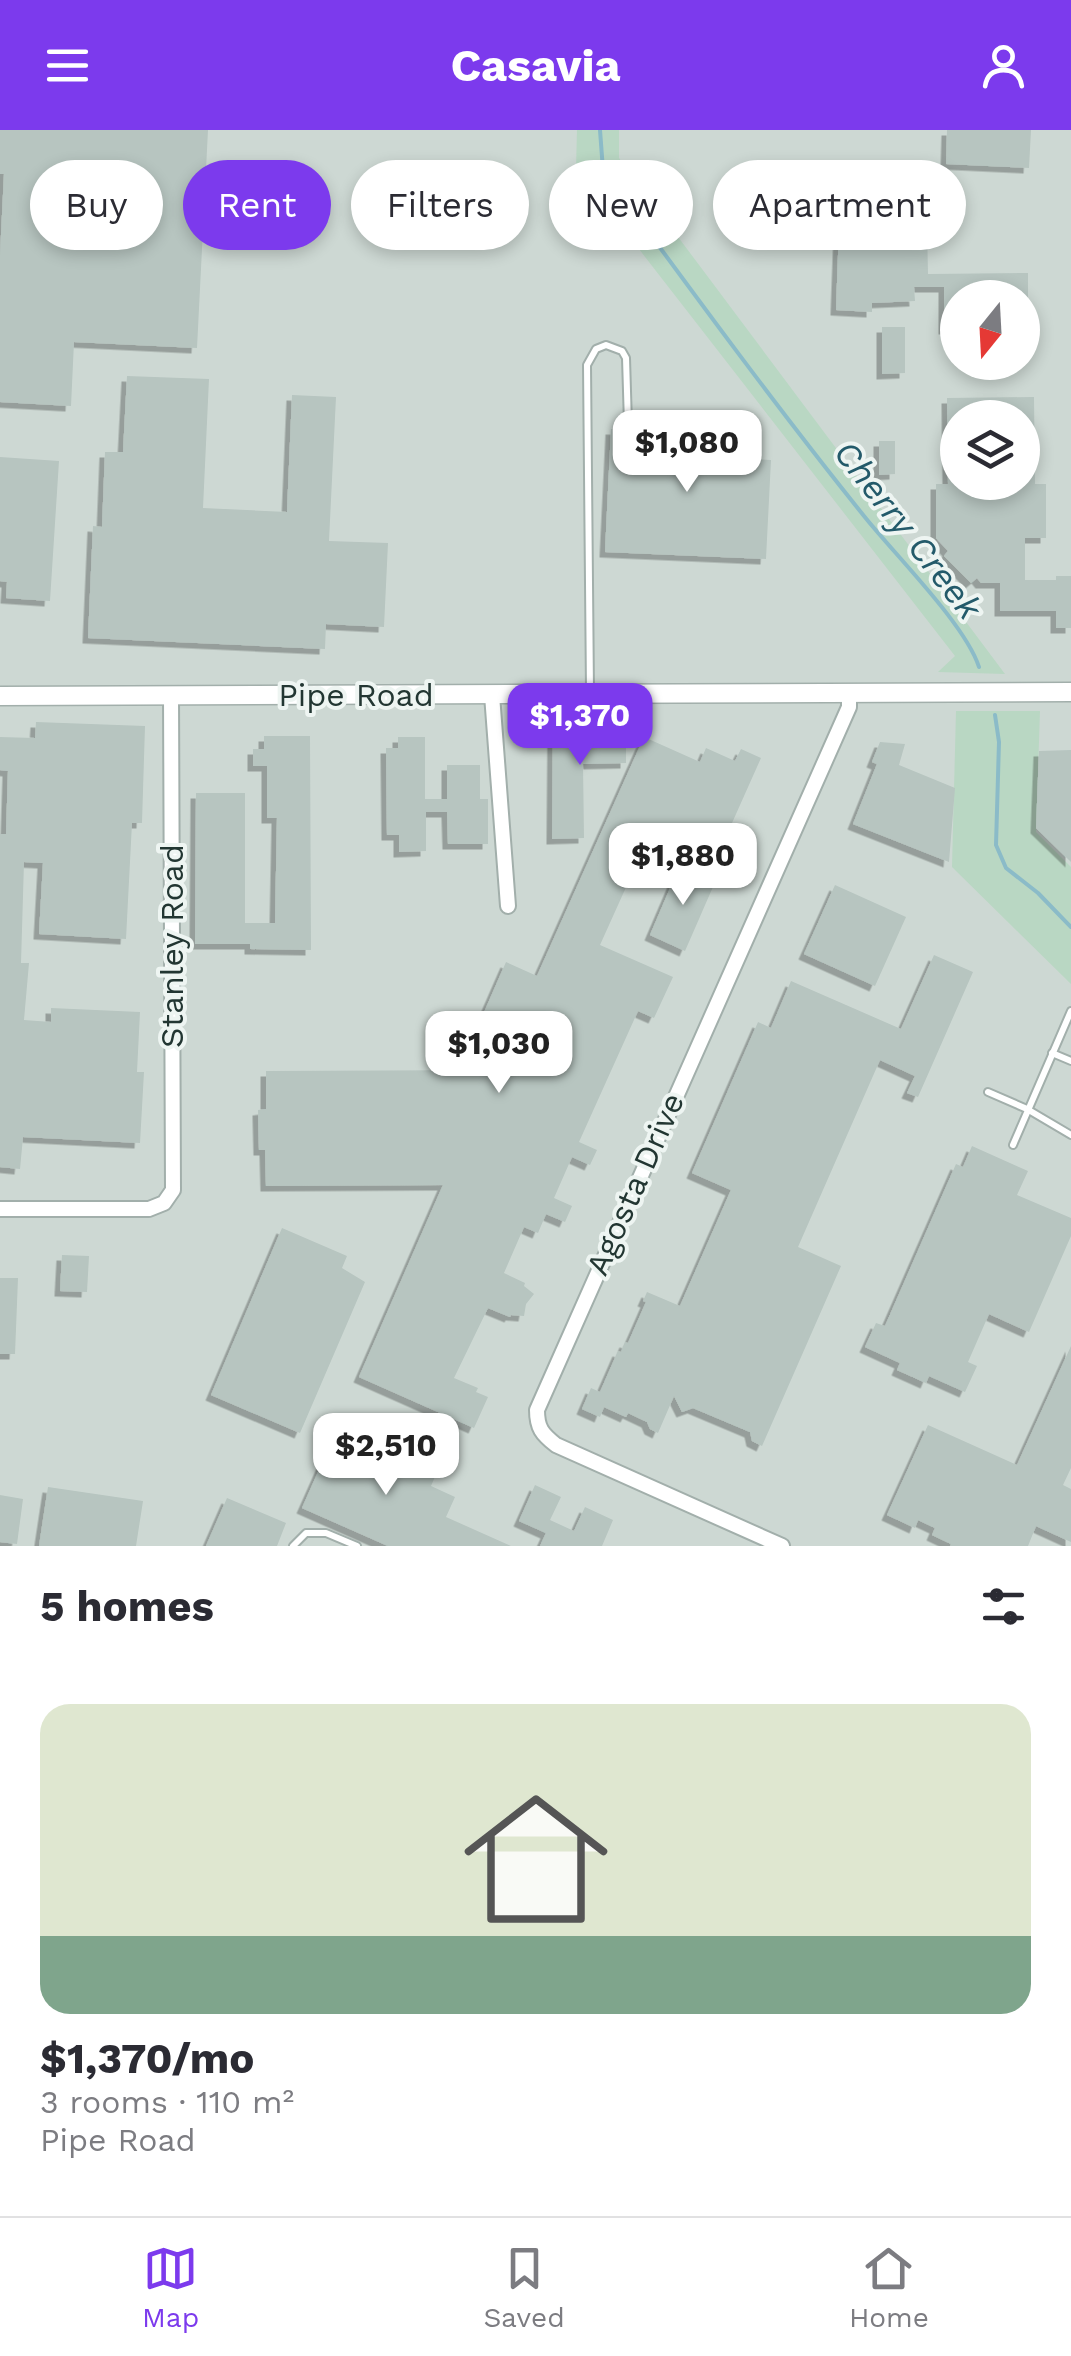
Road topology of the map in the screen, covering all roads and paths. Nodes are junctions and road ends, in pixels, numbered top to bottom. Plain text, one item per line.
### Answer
1 (628, 424) dead end
2 (1071, 692) edge
3 (849, 693) junction
4 (590, 694) junction
5 (171, 695) junction
6 (492, 695) junction
7 (0, 696) edge
8 (508, 906) dead end
9 (1071, 1011) edge
10 (1052, 1053) junction
11 (1071, 1061) edge
12 (988, 1092) dead end
13 (1027, 1110) junction
14 (1071, 1135) edge
15 (1013, 1145) dead end
16 (0, 1210) edge
17 (294, 1546) edge
18 (357, 1546) edge
19 (782, 1546) edge

1 - 4 lane
2 - 3 street, Pipe Road
3 - 4 street, Pipe Road
3 - 19 street, Agosta Drive
4 - 6 street, Pipe Road
5 - 6 street, Pipe Road
5 - 7 street, Pipe Road
5 - 16 street, Stanley Road
6 - 8 street
9 - 10 lane
10 - 11 lane
10 - 13 lane
12 - 13 lane
13 - 14 lane
13 - 15 lane
17 - 18 lane

